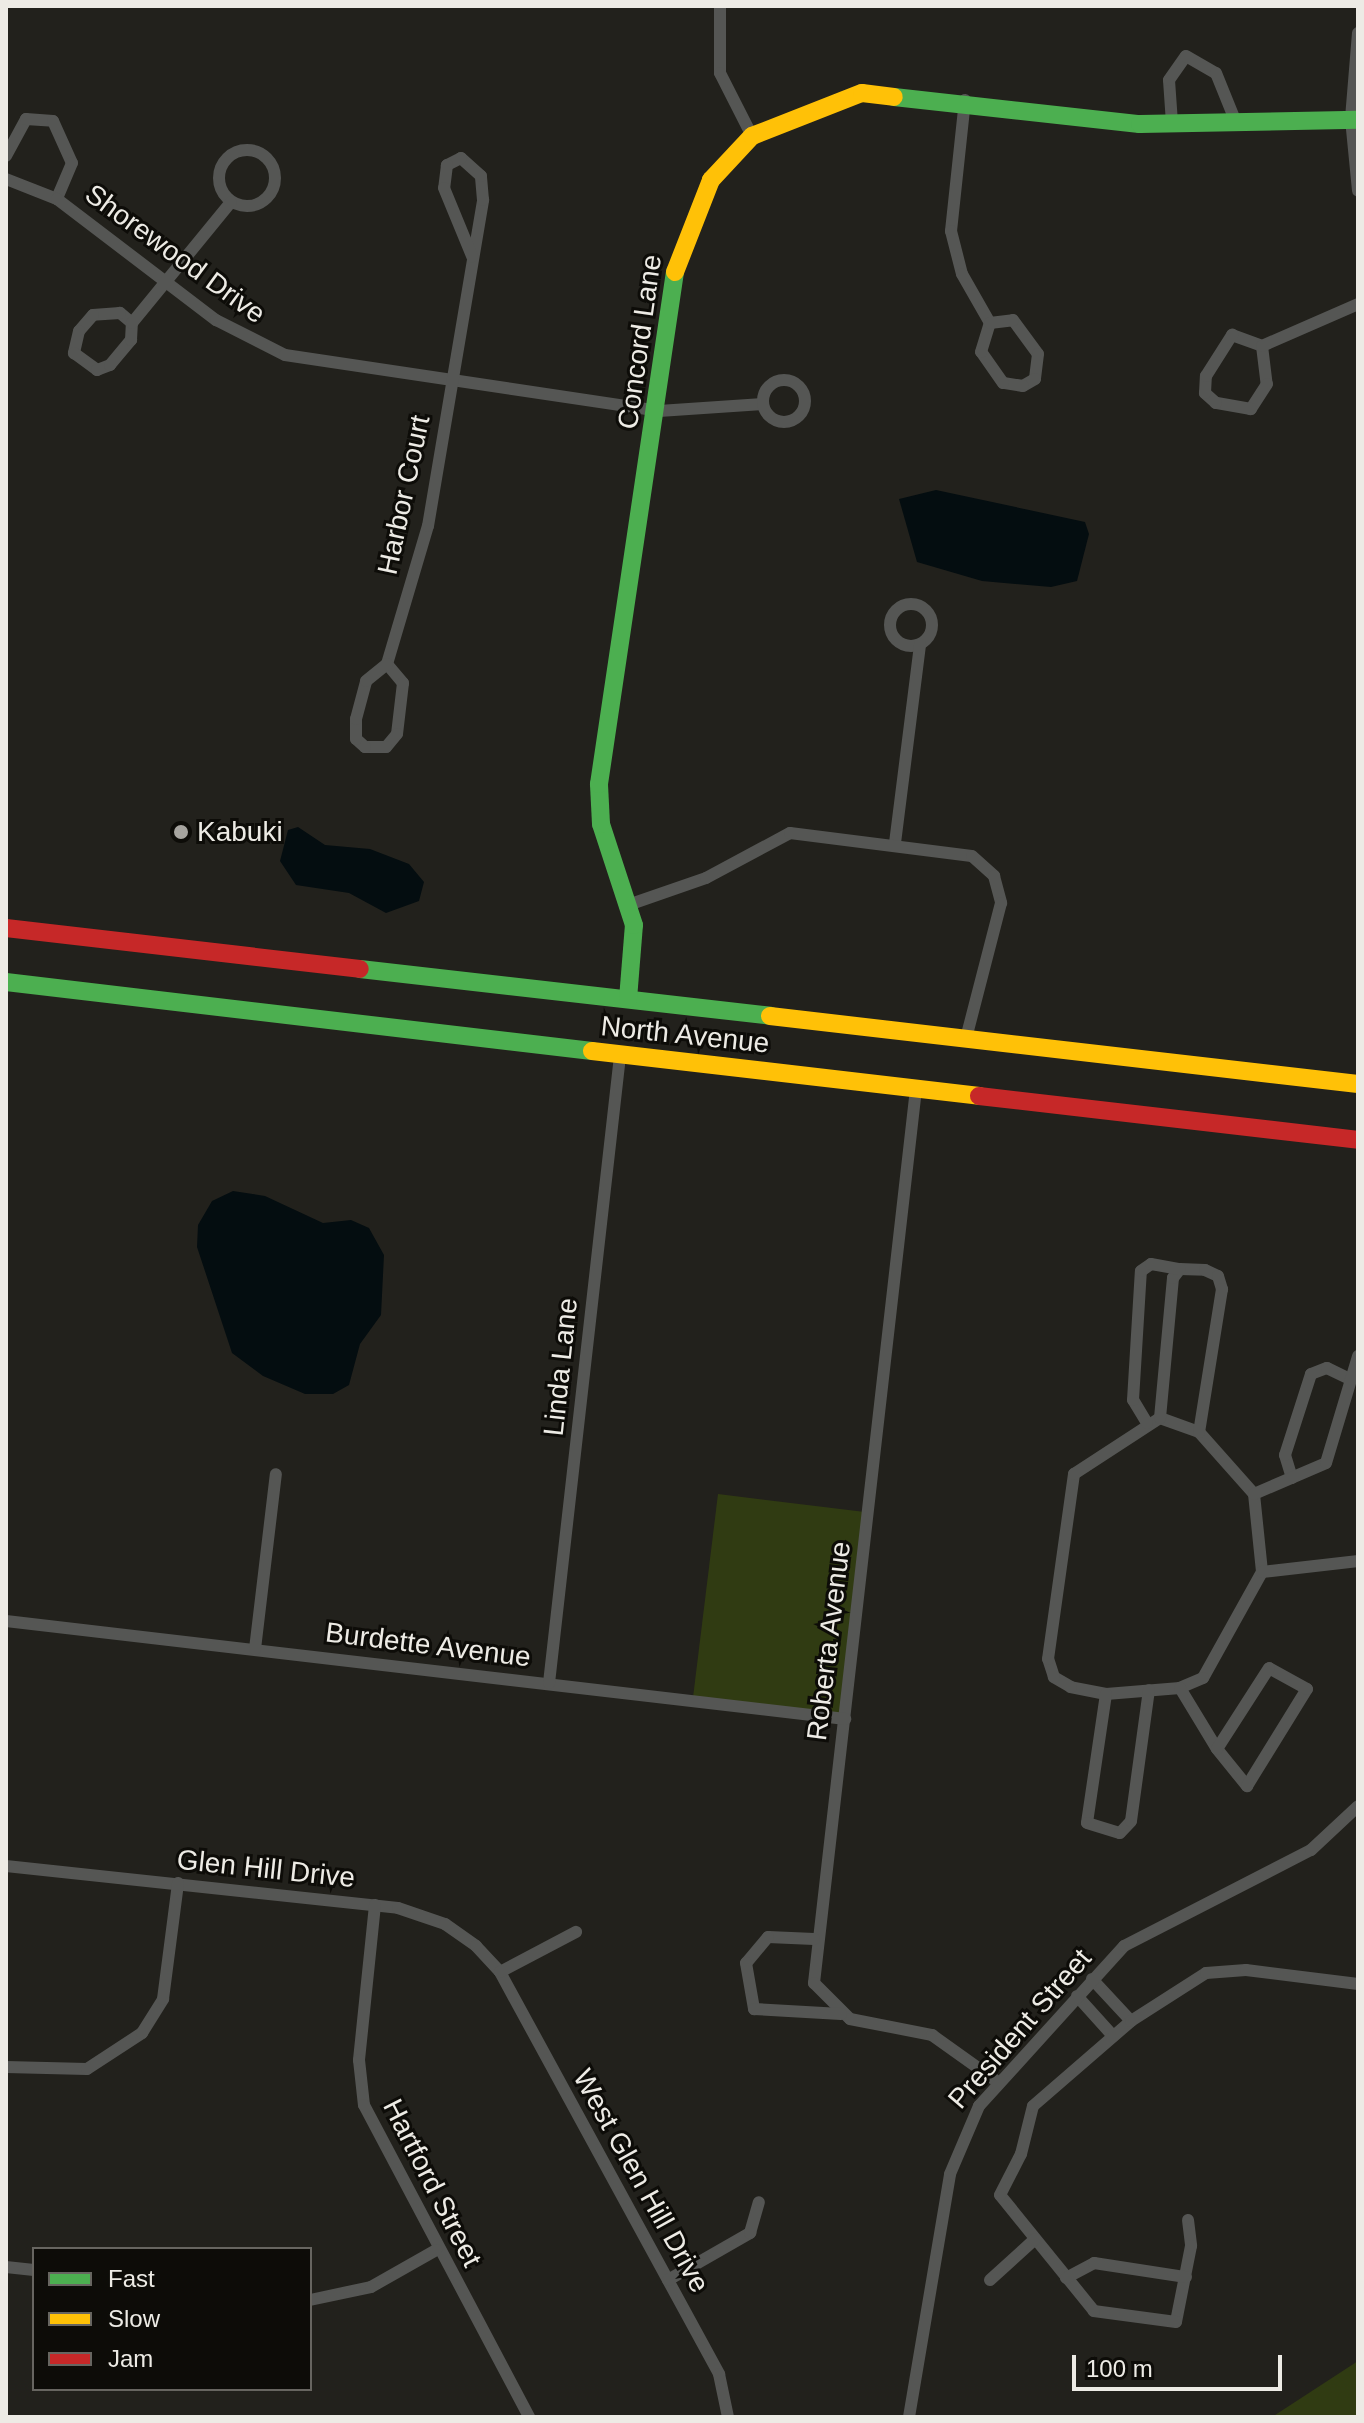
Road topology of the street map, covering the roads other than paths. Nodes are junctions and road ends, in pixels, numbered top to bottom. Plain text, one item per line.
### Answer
1 (720, 6) edge
2 (1358, 33) edge
3 (965, 100) junction
4 (1355, 119) edge
5 (1235, 120) junction
6 (1172, 123) junction
7 (752, 136) junction
8 (6, 156) edge
9 (6, 179) edge
10 (1358, 191) edge
11 (57, 199) junction
12 (231, 202) junction
13 (472, 256) junction
14 (169, 281) junction
15 (1358, 304) edge
16 (132, 323) junction
17 (990, 323) junction
18 (1262, 346) junction
19 (457, 383) junction
20 (763, 404) dead end
21 (659, 411) junction
22 (920, 645) dead end
23 (387, 664) junction
24 (895, 843) junction
25 (631, 904) junction
26 (6, 928) edge
27 (6, 982) edge
28 (628, 999) junction
29 (966, 1038) junction
30 (620, 1056) junction
31 (1358, 1084) edge
32 (916, 1089) junction
33 (1358, 1140) edge
34 (1180, 1269) junction
35 (1358, 1356) edge
36 (1350, 1379) junction
37 (1160, 1418) junction
38 (1147, 1423) junction
39 (1199, 1432) junction
40 (276, 1474) dead end
41 (1292, 1478) junction
42 (1254, 1494) junction
43 (1358, 1561) edge
44 (1262, 1572) junction
45 (6, 1621) edge
46 (255, 1649) junction
47 (549, 1683) junction
48 (1180, 1688) junction
49 (1149, 1690) junction
50 (1106, 1694) junction
51 (845, 1719) junction
52 (1217, 1749) junction
53 (1358, 1806) edge
54 (6, 1866) edge
55 (178, 1883) junction
56 (375, 1905) junction
57 (576, 1932) dead end
58 (814, 1939) junction
59 (500, 1972) junction
60 (1092, 1979) junction
61 (1358, 1984) edge
62 (1077, 1996) junction
63 (841, 2014) junction
64 (1131, 2021) junction
65 (1113, 2036) junction
66 (6, 2067) edge
67 (999, 2083) junction
68 (759, 2202) dead end
69 (1188, 2220) dead end
70 (1035, 2239) junction
71 (436, 2250) junction
72 (6, 2267) edge
73 (32, 2270) edge
74 (1186, 2277) junction
75 (1066, 2278) junction
76 (668, 2280) junction
77 (990, 2280) dead end
78 (312, 2300) edge
79 (529, 2417) edge
80 (728, 2417) edge
81 (909, 2417) edge

1 - 7 street
2 - 4 street
3 - 6 main road, Concord Lane
3 - 7 main road, Concord Lane
3 - 17 street
4 - 5 main road, Concord Lane
4 - 10 street
5 - 6 main road, Concord Lane
5 - 6 street
7 - 21 main road, Concord Lane
8 - 11 street
9 - 11 street, Shorewood Drive
11 - 14 street, Shorewood Drive
12 - 12 street
12 - 14 street
13 - 13 street, Harbor Court
13 - 19 street, Harbor Court
14 - 16 street
14 - 19 street, Shorewood Drive
15 - 18 street
16 - 16 street
17 - 17 street
18 - 18 street
19 - 21 street, Shorewood Drive
19 - 23 street, Harbor Court
20 - 21 street, Shorewood Drive
21 - 25 main road, Concord Lane
22 - 24 street
23 - 23 street, Harbor Court
24 - 25 street
24 - 29 street
25 - 28 main road, Concord Lane
26 - 28 main road, North Avenue
27 - 30 main road, North Avenue
28 - 29 main road, North Avenue
29 - 31 main road, North Avenue
30 - 32 main road, North Avenue
30 - 47 street, Linda Lane
32 - 33 main road, North Avenue
32 - 51 street, Roberta Avenue
34 - 37 street
34 - 38 street
34 - 39 street
35 - 36 street
36 - 41 street
36 - 41 street
37 - 38 street
37 - 39 street
38 - 50 street
39 - 42 street
40 - 46 street
41 - 42 street
42 - 44 street
43 - 44 street
44 - 48 street
45 - 46 street, Burdette Avenue
46 - 47 street, Burdette Avenue
47 - 51 street, Burdette Avenue
48 - 49 street
48 - 52 street
49 - 50 street
49 - 50 street
51 - 58 street, Roberta Avenue
52 - 52 street
53 - 60 street, President Street
54 - 55 street, Glen Hill Drive
55 - 56 street, Glen Hill Drive
55 - 66 street
56 - 59 street, Glen Hill Drive
56 - 71 street, Hartford Street
57 - 59 street
58 - 63 street, Roberta Avenue
58 - 63 street
59 - 76 street, West Glen Hill Drive
60 - 62 street, President Street
60 - 64 street
61 - 64 street
62 - 65 street
62 - 67 street, President Street
63 - 67 street
64 - 65 street
65 - 70 street
67 - 81 street, President Street
68 - 76 street
69 - 74 street
70 - 75 street
70 - 77 street
71 - 78 street
71 - 79 street, Hartford Street
72 - 73 street
74 - 75 street
74 - 75 street
76 - 80 street, West Glen Hill Drive

